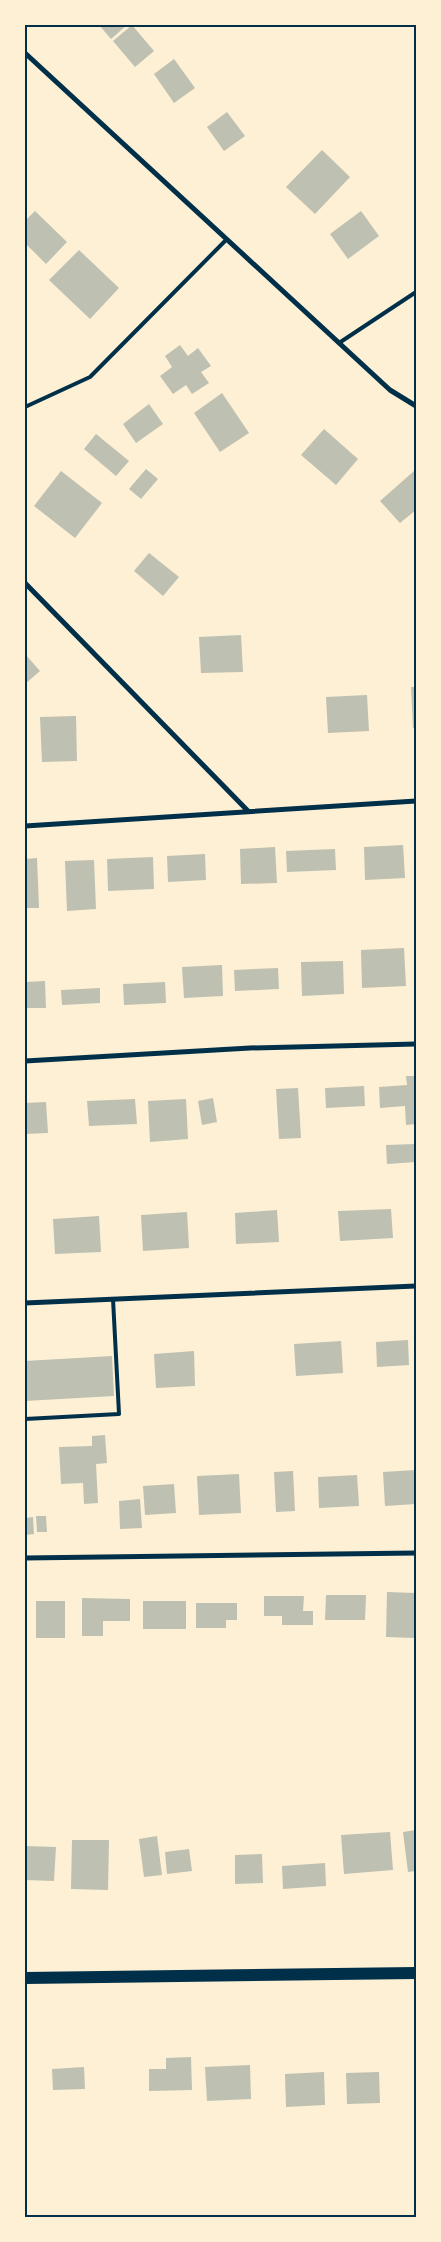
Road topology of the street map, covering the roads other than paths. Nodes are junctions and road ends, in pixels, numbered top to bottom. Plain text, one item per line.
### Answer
1 (25, 53) edge
2 (226, 240) junction
3 (416, 292) edge
4 (339, 343) junction
5 (416, 406) edge
6 (25, 407) edge
7 (25, 583) edge
8 (416, 801) edge
9 (248, 810) junction
10 (25, 826) edge
11 (416, 1044) edge
12 (25, 1061) edge
13 (416, 1286) edge
14 (113, 1299) junction
15 (25, 1303) edge
16 (25, 1419) edge
17 (416, 1552) edge
18 (25, 1558) edge
19 (416, 1973) edge
20 (25, 1978) edge

1 - 2 street
2 - 4 street
2 - 6 lane
3 - 4 lane
4 - 5 street
7 - 9 street
8 - 9 street
9 - 10 street
11 - 12 street
13 - 14 street
14 - 15 street
14 - 16 lane
17 - 18 street
19 - 20 main road

